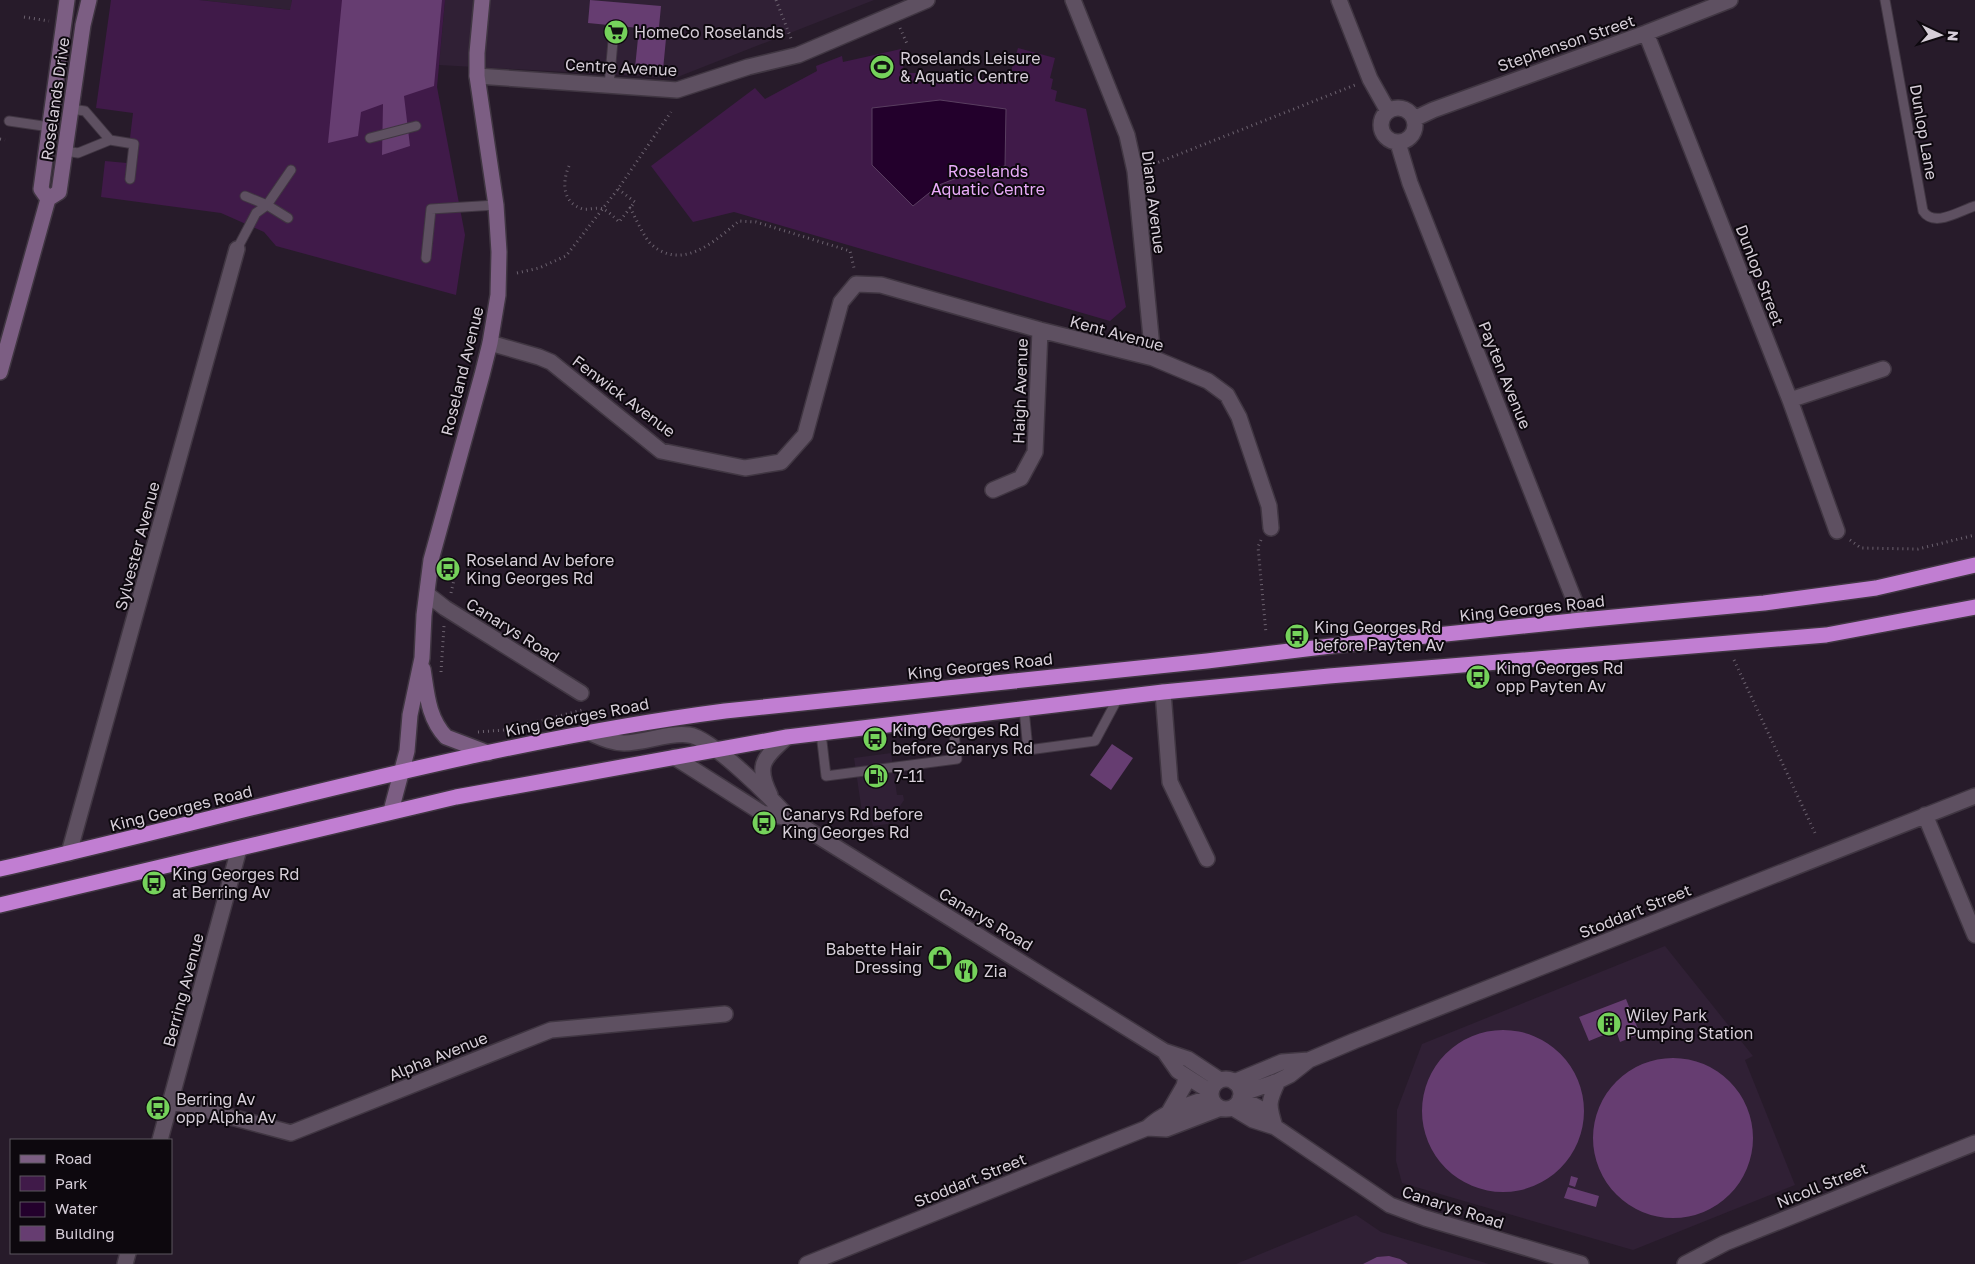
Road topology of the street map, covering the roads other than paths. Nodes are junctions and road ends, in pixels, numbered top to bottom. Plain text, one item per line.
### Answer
1 (67, 0) edge
2 (89, 0) edge
3 (482, 0) edge
4 (927, 0) edge
5 (1073, 0) edge
6 (1339, 0) edge
7 (1730, 0) edge
8 (1886, 0) edge
9 (614, 30) dead end
10 (1646, 33) junction
11 (476, 76) junction
12 (609, 85) junction
13 (71, 109) junction
14 (1388, 111) junction
15 (1414, 119) junction
16 (9, 121) dead end
17 (416, 126) dead end
18 (50, 127) junction
19 (370, 138) dead end
20 (110, 140) junction
21 (1398, 143) junction
22 (65, 151) junction
23 (291, 170) dead end
24 (130, 179) dead end
25 (245, 196) dead end
26 (48, 199) junction
27 (267, 205) junction
28 (496, 205) junction
29 (1975, 206) edge
30 (288, 218) dead end
31 (237, 249) joint
32 (426, 258) dead end
33 (856, 284) joint
34 (1040, 330) junction
35 (490, 343) junction
36 (1153, 358) junction
37 (1883, 369) dead end
38 (0, 372) edge
39 (1790, 400) junction
40 (993, 490) dead end
41 (1271, 528) road end
42 (1837, 531) road end
43 (1975, 557) edge
44 (1975, 565) edge
45 (1940, 574) junction
46 (427, 594) junction
47 (1975, 607) edge
48 (1582, 620) junction
49 (422, 658) junction
50 (1163, 692) junction
51 (581, 693) dead end
52 (1118, 698) junction
53 (1024, 709) junction
54 (952, 718) junction
55 (588, 732) junction
56 (821, 733) junction
57 (786, 738) junction
58 (716, 750) junction
59 (488, 753) junction
60 (674, 758) junction
61 (402, 772) junction
62 (1975, 796) edge
63 (772, 798) junction
64 (391, 811) junction
65 (1925, 815) junction
66 (789, 818) junction
67 (239, 849) junction
68 (69, 853) junction
69 (1207, 859) dead end
70 (0, 869) edge
71 (0, 904) edge
72 (1975, 935) edge
73 (724, 1014) dead end
74 (1164, 1051) junction
75 (1309, 1060) junction
76 (1186, 1077) junction
77 (1278, 1081) junction
78 (1226, 1095) junction
79 (171, 1102) junction
80 (1169, 1112) junction
81 (1275, 1127) junction
82 (1146, 1128) junction
83 (160, 1139) edge
84 (1975, 1143) edge
85 (807, 1264) edge
86 (1581, 1264) edge
87 (1684, 1264) edge

1 - 18 street, Roselands Drive
2 - 13 street, Roselands Drive
3 - 11 street, Roseland Avenue
4 - 12 street, Centre Avenue
5 - 36 street, Diana Avenue
6 - 14 street
7 - 10 street, Stephenson Street
8 - 29 lane, Dunlop Lane
9 - 12 lane
10 - 15 street, Stephenson Street
10 - 39 street, Dunlop Street
11 - 12 street, Centre Avenue
11 - 28 street, Roseland Avenue
13 - 20 lane
13 - 22 street, Roselands Drive
14 - 15 street
14 - 21 street
15 - 21 street
16 - 18 lane
17 - 19 lane
18 - 26 street, Roselands Drive
20 - 22 lane
20 - 24 lane
21 - 48 street, Payten Avenue
22 - 26 street, Roselands Drive
23 - 27 lane
25 - 27 lane
26 - 38 street, Roselands Drive
27 - 30 lane
27 - 31 lane
28 - 32 lane
28 - 35 street, Roseland Avenue
31 - 68 street, Sylvester Avenue
33 - 34 street, Kent Avenue
33 - 35 street, Fenwick Avenue
34 - 36 street, Kent Avenue
34 - 40 street, Haigh Avenue
35 - 46 street, Roseland Avenue
36 - 41 street, Kent Avenue
37 - 39 street
39 - 42 street, Dunlop Street
43 - 45 highway
44 - 45 highway, King Georges Road
45 - 48 highway, King Georges Road
46 - 49 street, Roseland Avenue
46 - 51 street, Canarys Road
47 - 50 highway
48 - 55 highway, King Georges Road
49 - 59 street, Roseland Avenue
49 - 61 street, Roseland Avenue
50 - 52 highway
50 - 69 street
52 - 53 highway
52 - 53 lane
53 - 54 highway
54 - 56 highway
54 - 56 lane
55 - 58 street, Canarys Road
55 - 59 highway, King Georges Road
56 - 57 highway
57 - 58 highway
57 - 63 street, Canarys Road
58 - 60 highway
58 - 63 street, Canarys Road
59 - 61 highway, King Georges Road
60 - 64 highway
60 - 66 street, Canarys Road
61 - 64 street, Roseland Avenue
61 - 68 highway, King Georges Road
62 - 65 street, Stoddart Street
63 - 66 street, Canarys Road
64 - 67 highway
65 - 72 street
65 - 75 street, Stoddart Street
66 - 74 street, Canarys Road
67 - 71 highway
67 - 79 street, Berring Avenue
68 - 70 highway, King Georges Road
73 - 79 street, Alpha Avenue
74 - 76 street, Canarys Road
74 - 78 street, Canarys Road
75 - 77 street, Stoddart Street
75 - 78 street, Stoddart Street
76 - 78 street, Canarys Road
76 - 80 street, Stoddart Street
77 - 78 street, Stoddart Street
77 - 81 street
78 - 80 street, Stoddart Street
78 - 81 street, Canarys Road
78 - 82 street, Stoddart Street
79 - 83 street, Berring Avenue
80 - 82 street, Stoddart Street
81 - 86 street, Canarys Road
82 - 85 street, Stoddart Street
84 - 87 street, Nicoll Street

